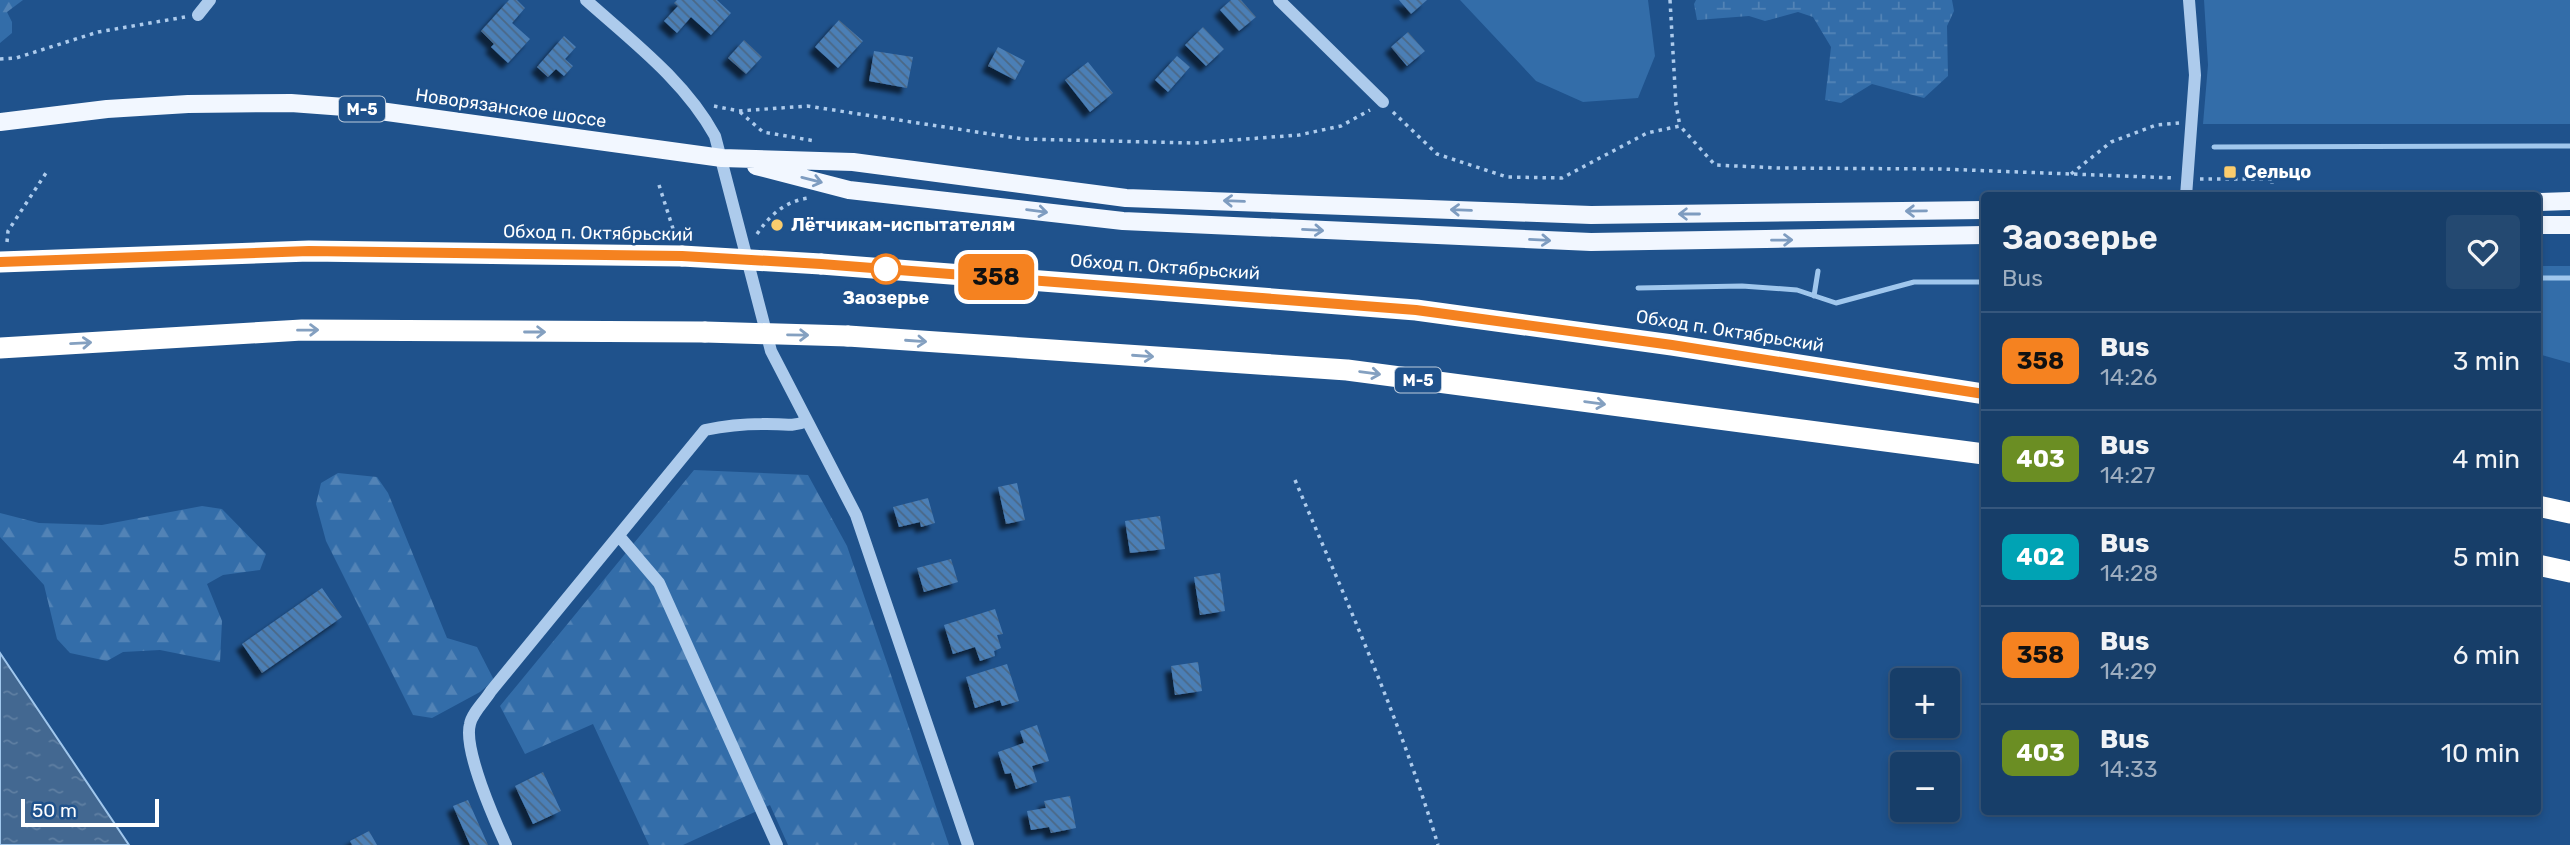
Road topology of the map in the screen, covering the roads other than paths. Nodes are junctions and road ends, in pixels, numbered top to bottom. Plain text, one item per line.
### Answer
1 (211, 0) edge
2 (586, 0) edge
3 (1279, 0) edge
4 (2189, 0) edge
5 (198, 15) road end
6 (1383, 102) road end
7 (0, 122) edge
8 (722, 158) junction
9 (2186, 192) edge
10 (2570, 201) edge
11 (2541, 202) edge
12 (1981, 210) edge
13 (2541, 225) edge
14 (2570, 225) edge
15 (1981, 235) edge
16 (3, 262) edge
17 (6, 347) edge
18 (1981, 394) edge
19 (807, 421) junction
20 (1981, 454) edge
21 (2541, 507) edge
22 (2570, 513) edge
23 (619, 536) junction
24 (2541, 566) edge
25 (2570, 572) edge
26 (506, 845) edge
27 (777, 845) edge
28 (968, 845) edge

1 - 5 street
2 - 8 street
3 - 6 street
4 - 9 street
7 - 8 main road, Новорязанское шоссе / М-5
12 -> 8 main road
8 -> 15 main road
8 - 19 street
10 - 11 main road
13 - 14 main road
16 - 18 highway, Обход п. Октябрьский, bridge
17 -> 20 highway, М-5, bridge
19 - 23 street
19 - 28 street
21 - 22 highway
23 - 26 street
23 - 27 street
24 - 25 highway

